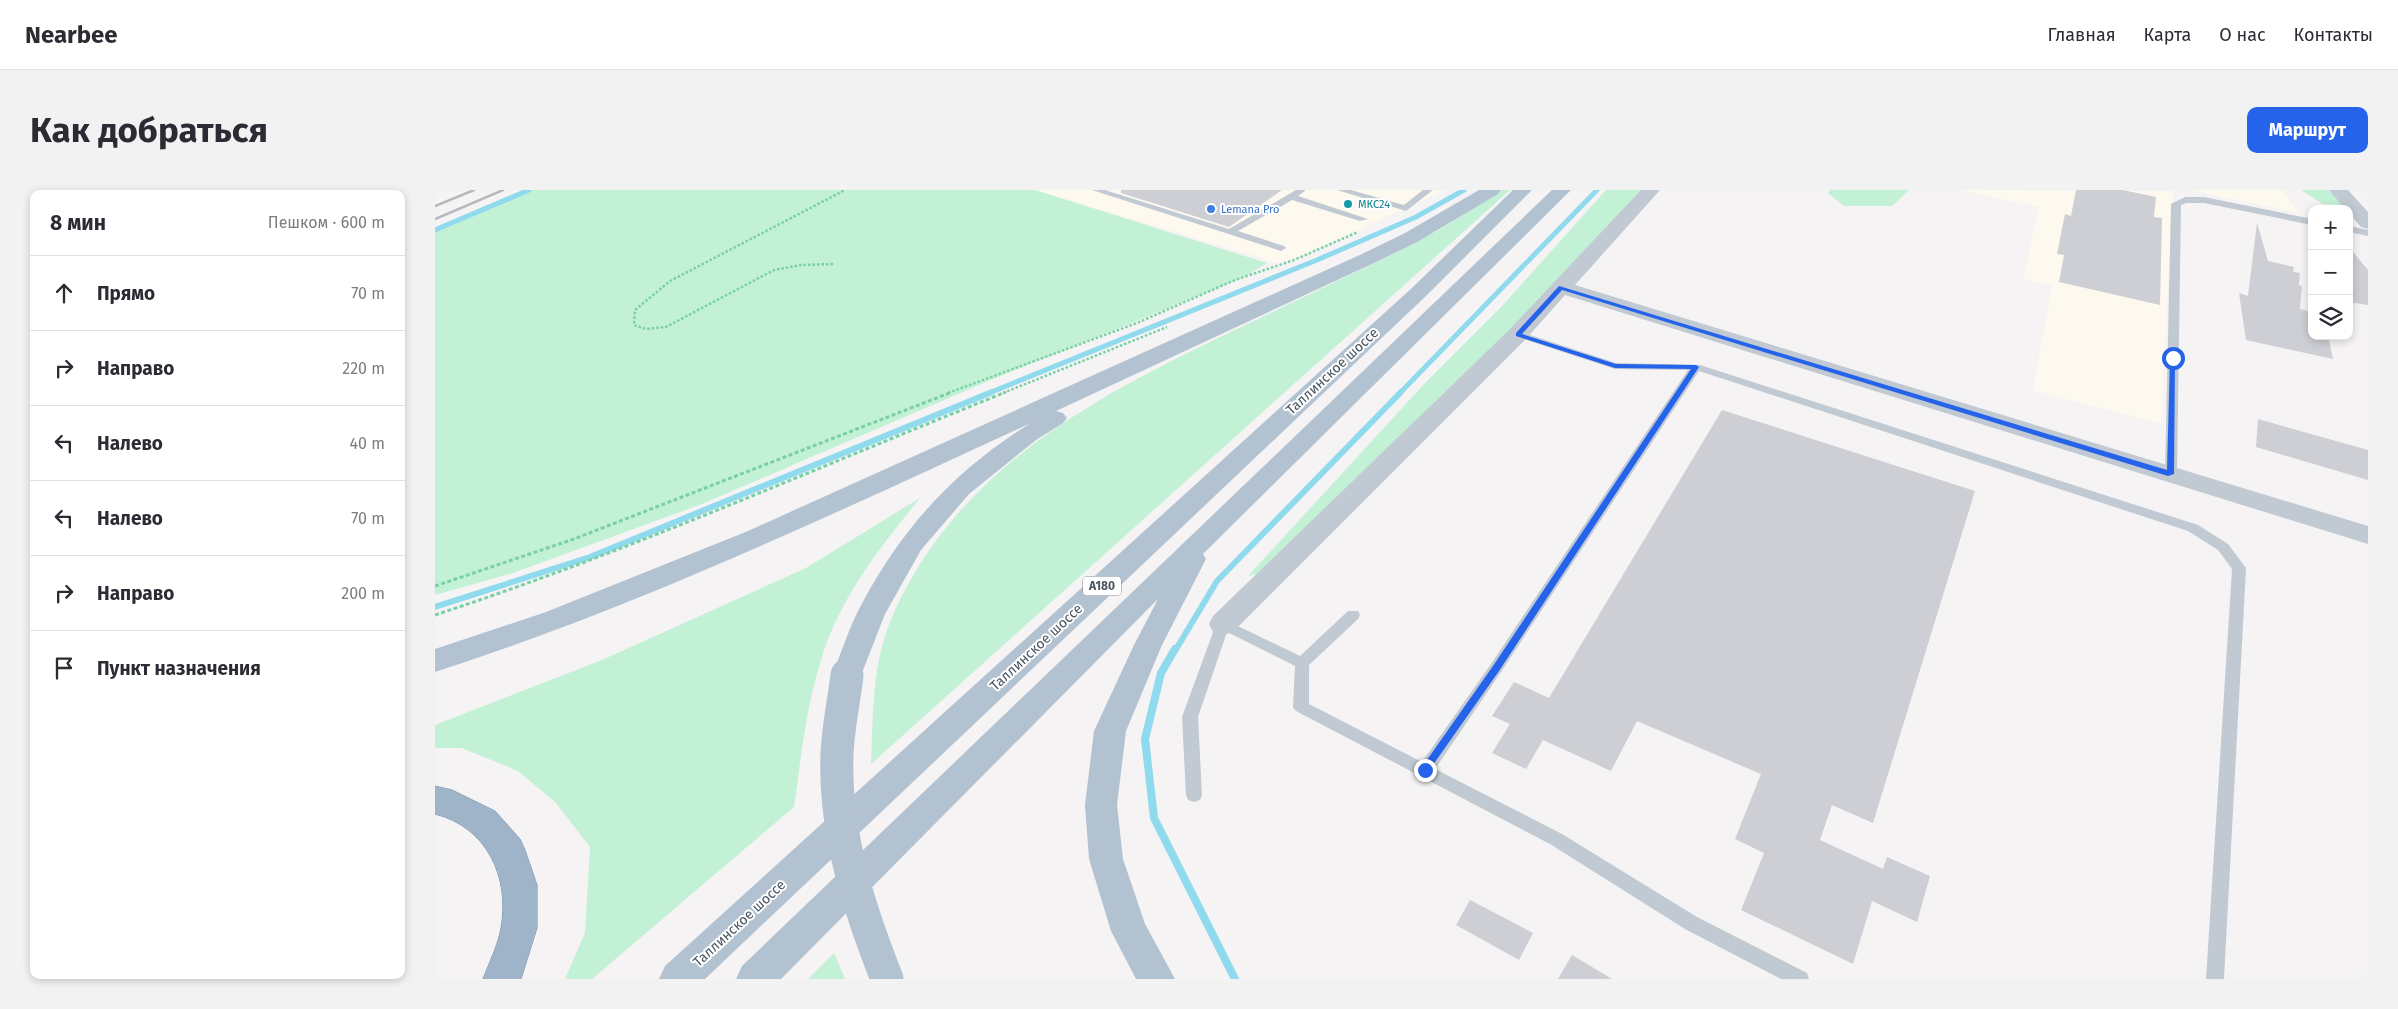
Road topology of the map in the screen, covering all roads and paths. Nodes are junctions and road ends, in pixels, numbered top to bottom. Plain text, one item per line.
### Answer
1 (845, 190) edge
2 (1096, 190) edge
3 (1302, 190) edge
4 (1341, 190) edge
5 (1429, 190) edge
6 (1492, 190) edge
7 (1523, 190) edge
8 (1563, 190) edge
9 (1651, 190) edge
10 (2338, 190) edge
11 (1292, 197) junction
12 (1363, 219) dead end
13 (2308, 221) edge
14 (2368, 223) edge
15 (1363, 230) dead end
16 (2353, 230) edge
17 (1230, 232) junction
18 (2368, 233) edge
19 (1281, 248) dead end
20 (833, 264) dead end
21 (1561, 288) junction
22 (1230, 323) junction
23 (1174, 324) dead end
24 (1518, 334) junction
25 (1696, 367) junction
26 (2171, 474) junction
27 (1205, 535) junction
28 (2368, 535) edge
29 (435, 586) edge
30 (1353, 614) dead end
31 (435, 615) edge
32 (1223, 624) junction
33 (435, 661) edge
34 (1302, 663) junction
35 (1425, 770) junction
36 (1194, 795) dead end
37 (435, 800) edge
38 (502, 979) edge
39 (678, 979) edge
40 (755, 979) edge
41 (887, 979) edge
42 (1156, 979) edge
43 (1800, 979) edge
44 (2215, 979) edge

1 - 20 path
2 - 17 lane
3 - 11 lane
4 - 5 lane
6 - 22 main road
7 - 39 main road, Таллинское шоссе / A180
8 - 27 main road
9 - 21 street
10 - 14 street
11 - 12 lane
11 - 17 lane
13 - 26 lane
15 - 29 path
16 - 18 lane
17 - 19 lane
21 - 24 street
21 - 26 street
22 - 33 main road
22 - 41 main road, bridge
23 - 31 path
24 - 25 lane
24 - 32 street
25 - 35 lane
25 - 44 lane
26 - 28 street
27 - 40 main road
27 - 42 main road
30 - 34 lane
32 - 34 lane
32 - 36 lane
34 - 35 lane
35 - 43 lane
37 - 38 highway

